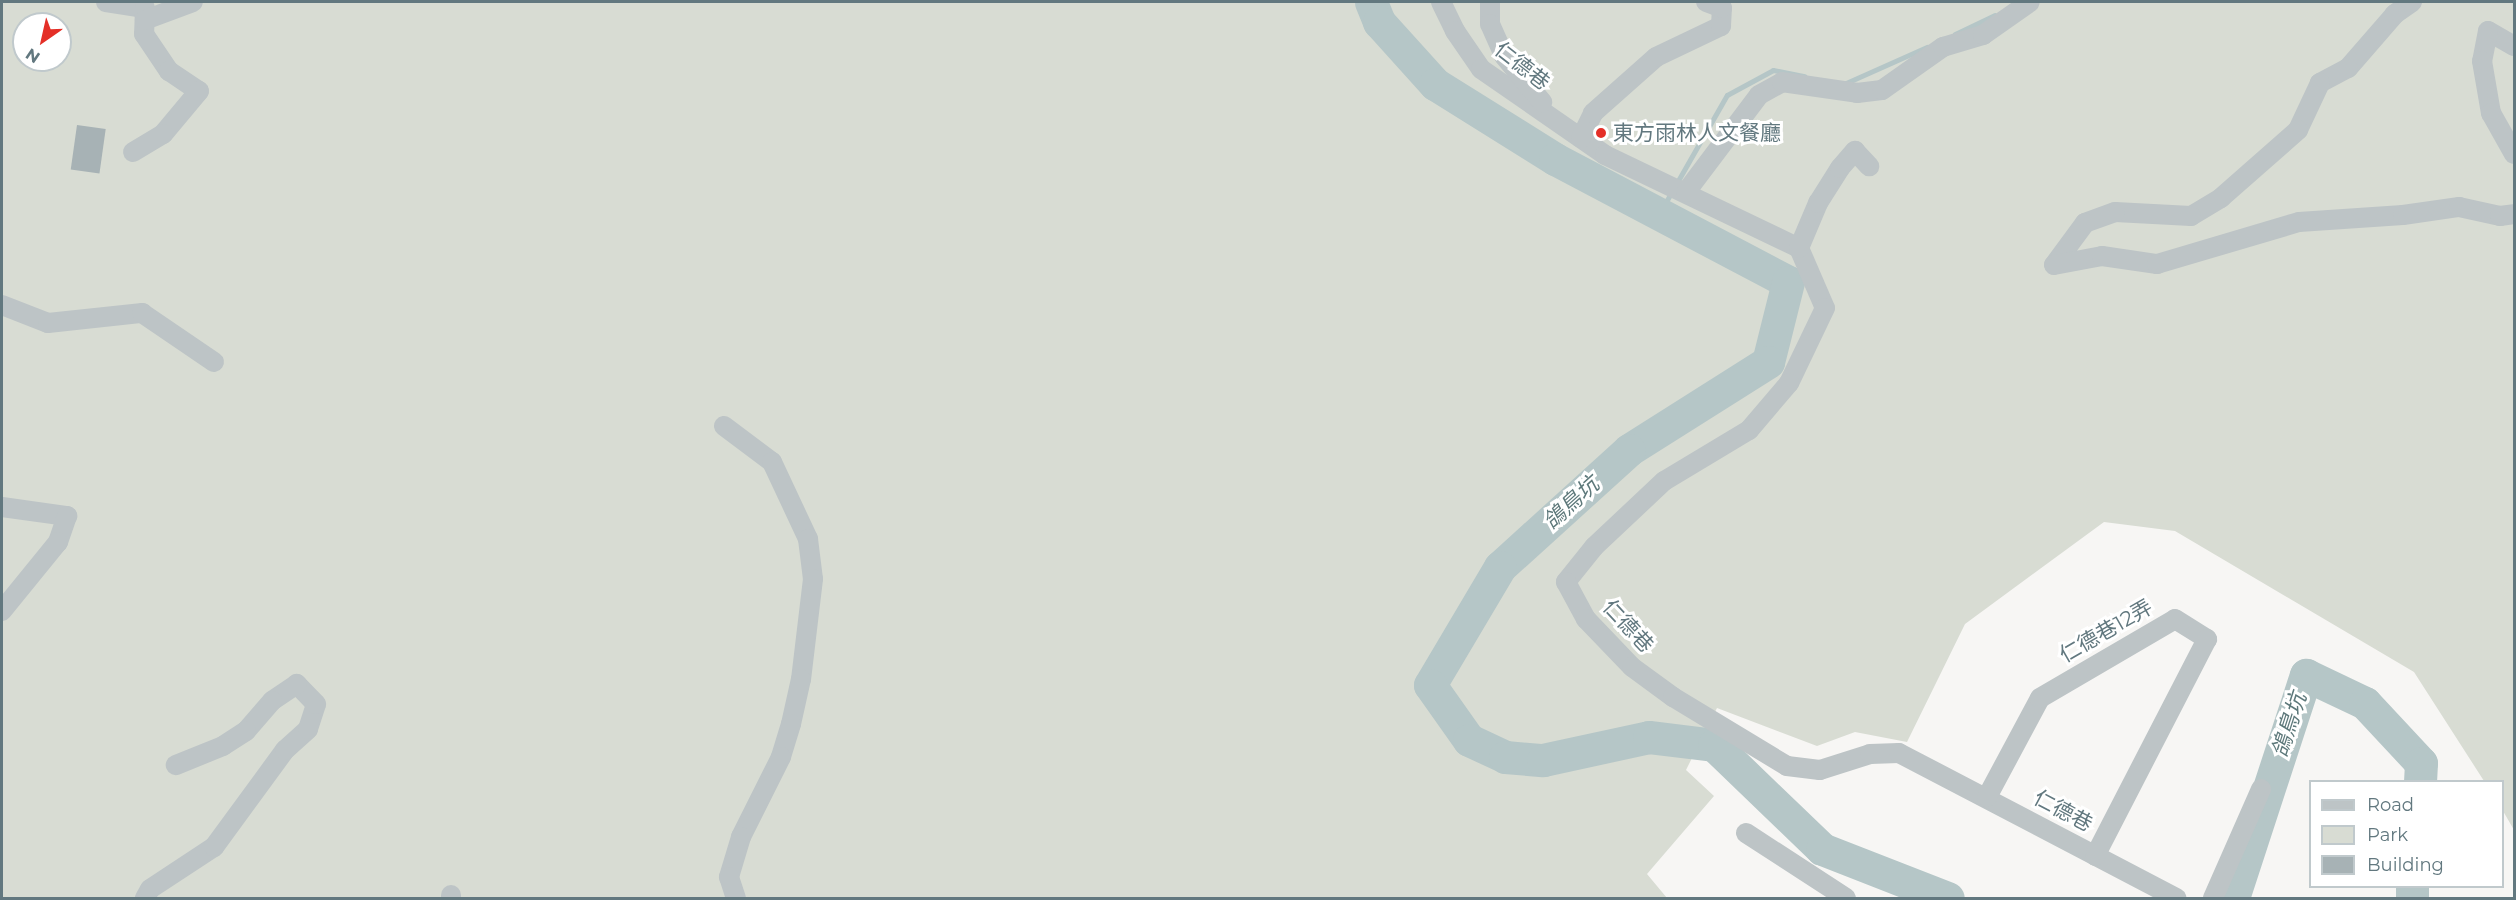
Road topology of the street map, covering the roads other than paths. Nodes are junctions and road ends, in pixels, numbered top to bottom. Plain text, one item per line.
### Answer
1 (106, 2) edge
2 (193, 2) edge
3 (1441, 2) edge
4 (1490, 2) edge
5 (1706, 2) edge
6 (2030, 2) edge
7 (2412, 2) edge
8 (145, 20) junction
9 (2514, 46) edge
10 (1573, 133) junction
11 (133, 152) dead end
12 (2514, 154) edge
13 (1869, 166) dead end
14 (1686, 192) junction
15 (2514, 214) edge
16 (1799, 248) junction
17 (2, 305) edge
18 (214, 362) dead end
19 (724, 426) dead end
20 (2, 507) edge
21 (2, 611) edge
22 (176, 765) dead end
23 (2261, 789) dead end
24 (1987, 797) junction
25 (1746, 833) dead end
26 (2095, 856) junction
27 (145, 898) edge
28 (736, 898) edge
29 (1846, 898) edge
30 (2176, 898) edge
31 (2213, 898) edge

1 - 8 street
2 - 8 street
3 - 10 street, 仁德巷
4 - 10 street, 仁德巷
5 - 10 street
6 - 14 street
7 - 15 street
8 - 11 street
9 - 12 street
10 - 14 street, 仁德巷
13 - 16 street
14 - 16 street, 仁德巷
16 - 24 street, 仁德巷
17 - 18 street
19 - 28 street
20 - 21 street
22 - 27 street
23 - 31 street
24 - 26 street, 仁德巷
24 - 26 street, 仁德巷12弄
25 - 29 street
26 - 30 street, 仁德巷

